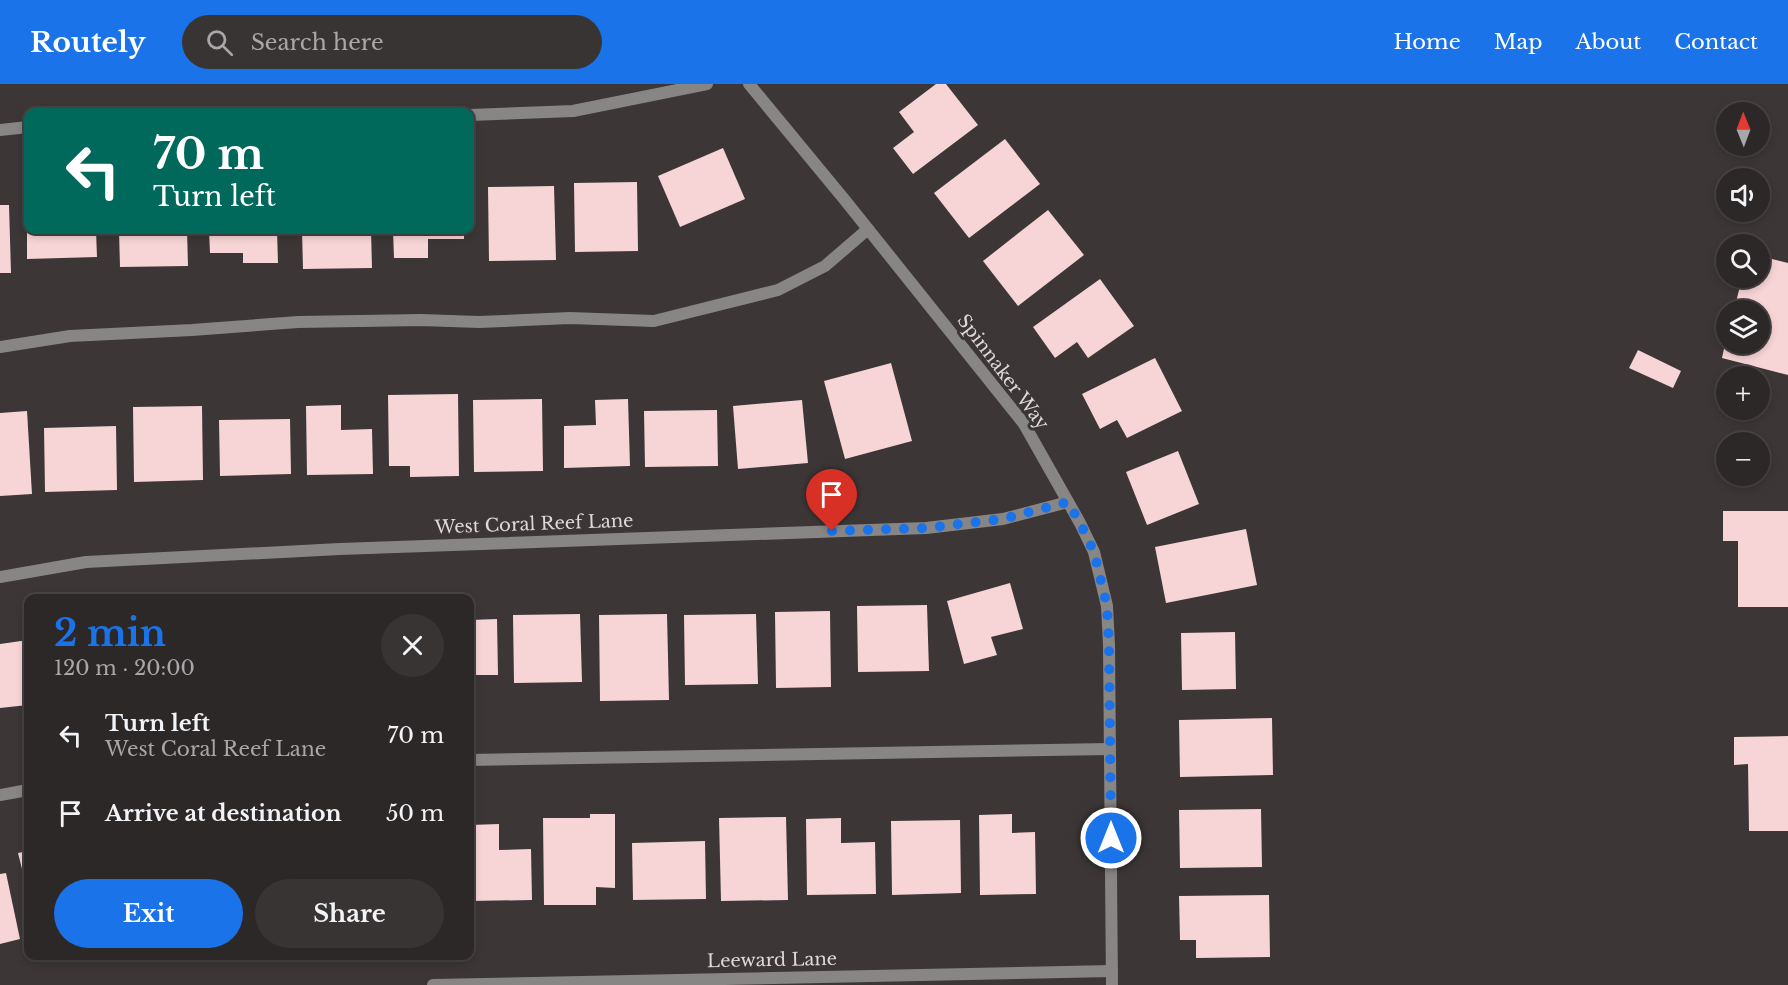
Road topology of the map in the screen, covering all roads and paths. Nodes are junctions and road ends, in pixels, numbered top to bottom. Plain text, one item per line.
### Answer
1 (707, 84) edge
2 (749, 84) edge
3 (474, 116) edge
4 (24, 127) edge
5 (0, 130) edge
6 (868, 229) junction
7 (0, 348) edge
8 (1068, 502) junction
9 (0, 577) edge
10 (1110, 749) junction
11 (474, 760) edge
12 (24, 791) edge
13 (0, 795) edge
14 (1112, 971) junction
15 (433, 985) edge
16 (1112, 985) edge

1 - 3 street
2 - 6 street, Spinnaker Way
4 - 5 street
6 - 7 street
6 - 8 street, Spinnaker Way
8 - 9 street, West Coral Reef Lane
8 - 10 street, Spinnaker Way
10 - 11 street
10 - 14 street, Spinnaker Way
12 - 13 street
14 - 15 street, Leeward Lane
14 - 16 street, Spinnaker Way

